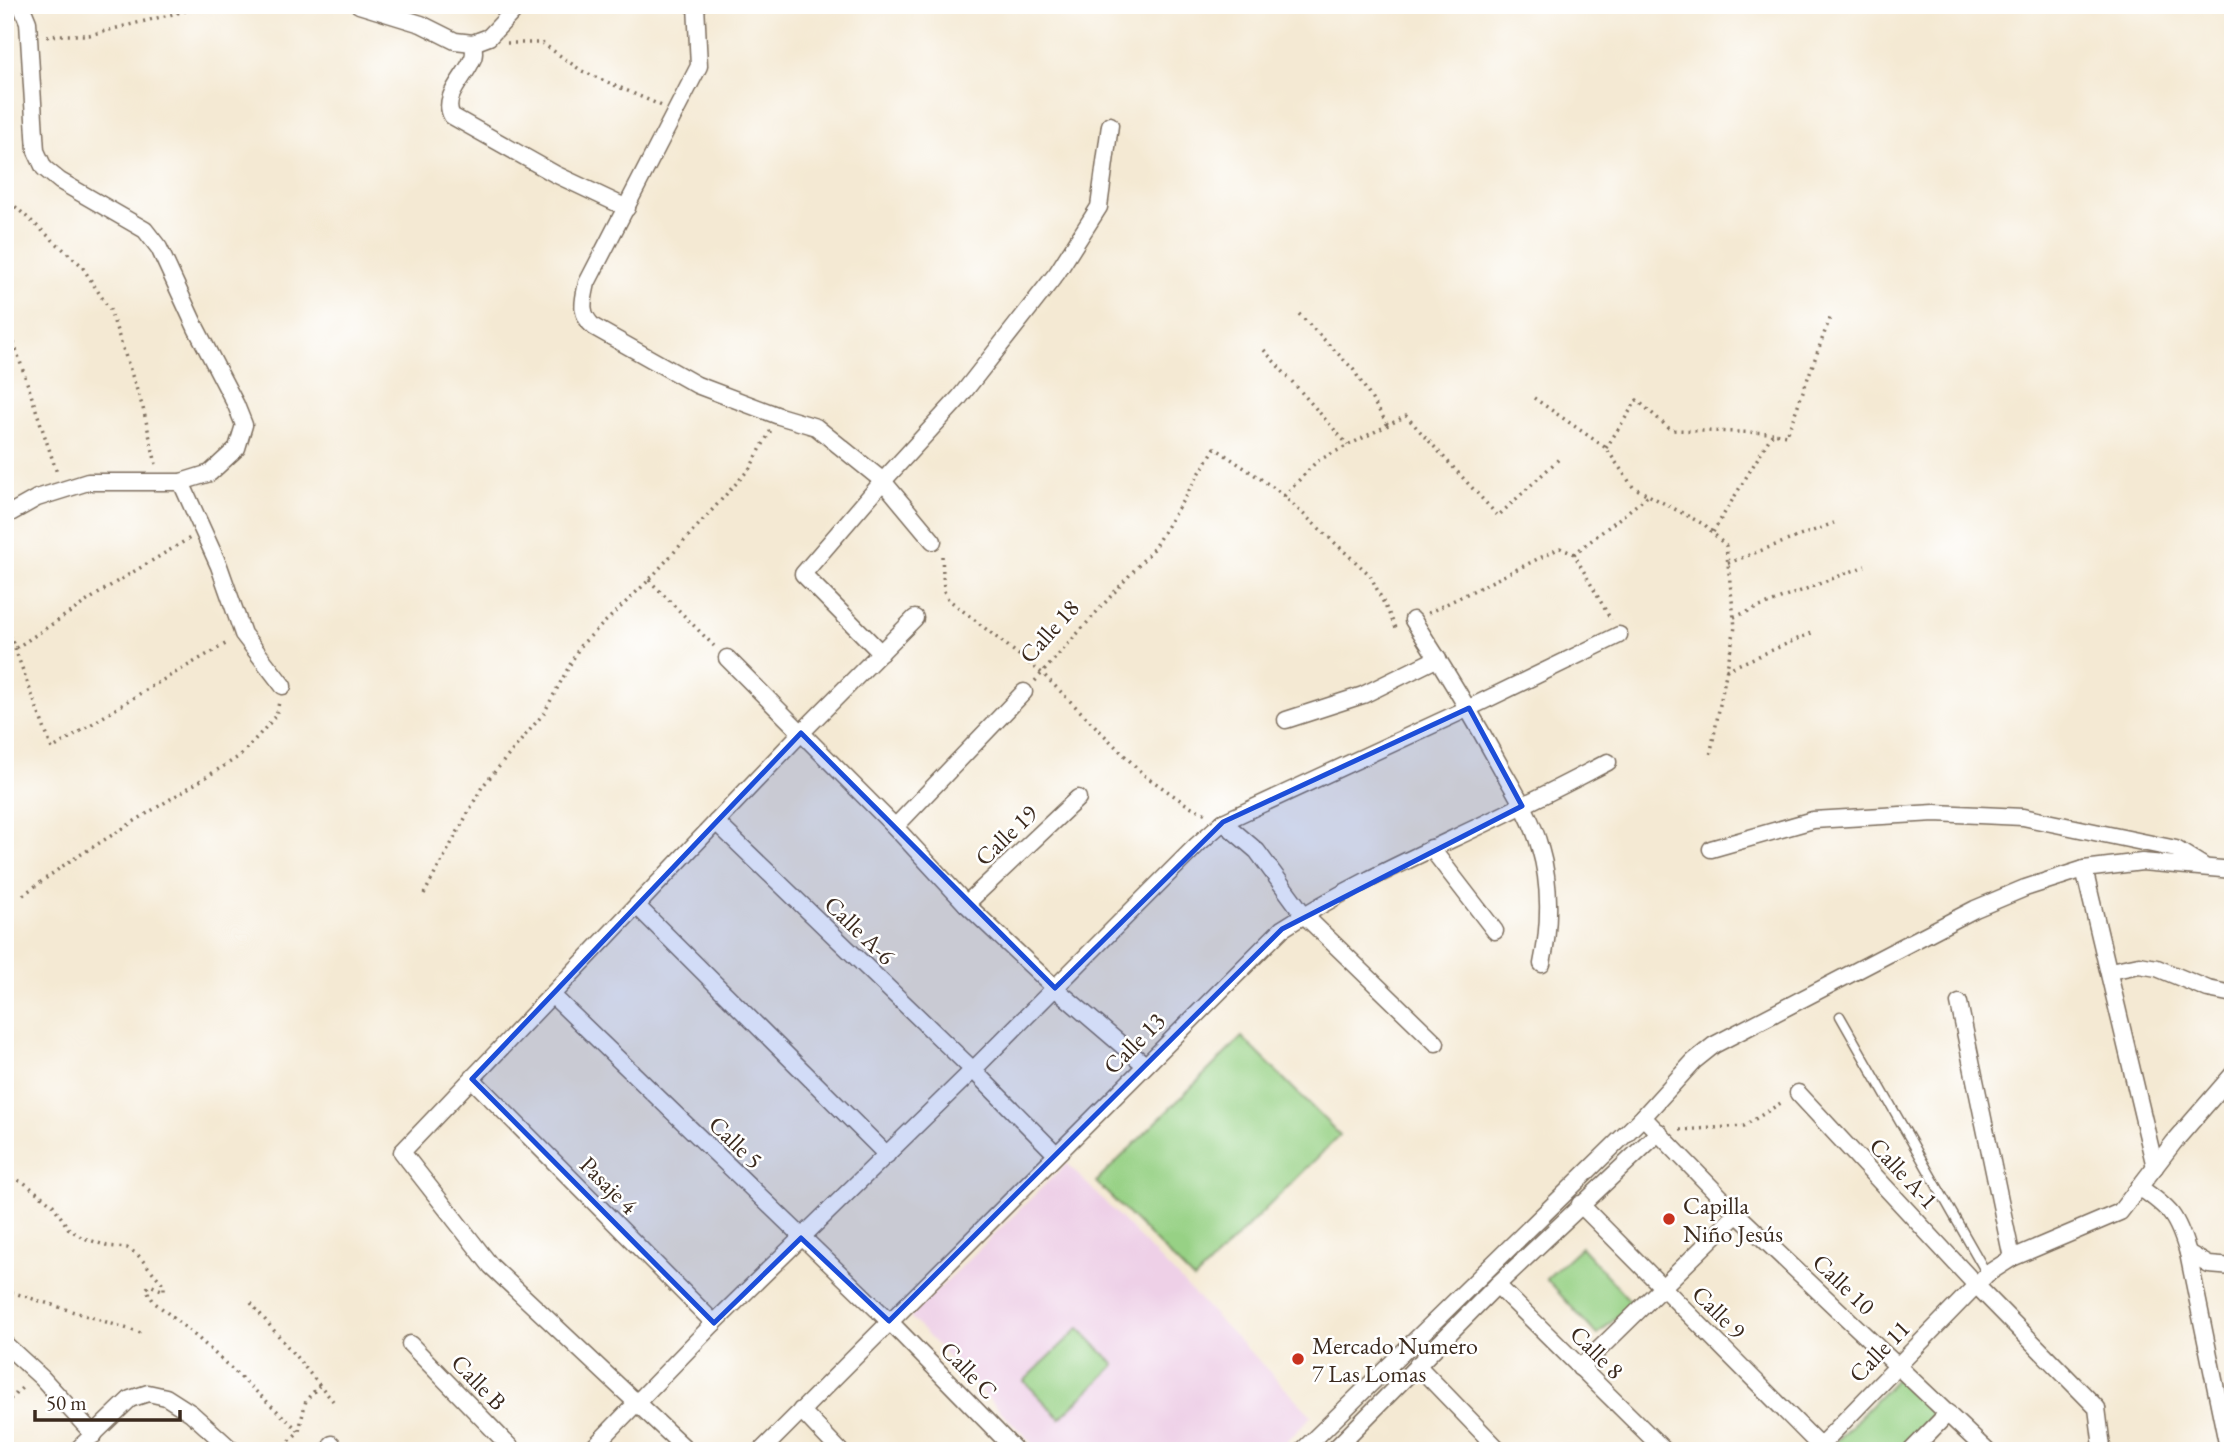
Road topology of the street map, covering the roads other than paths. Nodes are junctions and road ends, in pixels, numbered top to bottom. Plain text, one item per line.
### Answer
1 (21, 5) edge
2 (359, 5) edge
3 (519, 5) edge
4 (696, 5) edge
5 (474, 43) junction
6 (1110, 125) dead end
7 (626, 208) junction
8 (883, 481) junction
9 (181, 482) junction
10 (5, 516) edge
11 (933, 541) road end
12 (915, 618) dead end
13 (1413, 620) road end
14 (1619, 635) road end
15 (881, 653) junction
16 (727, 658) road end
17 (1438, 658) junction
18 (283, 686) road end
19 (1024, 692) road end
20 (1469, 708) junction
21 (1286, 720) dead end
22 (801, 733) junction
23 (1608, 762) dead end
24 (1078, 798) dead end
25 (1522, 806) junction
26 (716, 822) junction
27 (1223, 822) junction
28 (895, 827) junction
29 (1431, 848) junction
30 (1712, 849) dead end
31 (2204, 866) junction
32 (2084, 869) junction
33 (2233, 870) edge
34 (966, 904) junction
35 (637, 906) junction
36 (1304, 915) junction
37 (1495, 931) dead end
38 (1542, 964) dead end
39 (2110, 971) junction
40 (1055, 988) junction
41 (2233, 994) edge
42 (552, 995) junction
43 (1959, 1003) dead end
44 (1840, 1016) dead end
45 (1436, 1044) dead end
46 (1145, 1065) junction
47 (973, 1070) junction
48 (2233, 1074) edge
49 (472, 1079) junction
50 (1798, 1093) road end
51 (1643, 1117) junction
52 (1659, 1132) junction
53 (1056, 1154) junction
54 (887, 1155) junction
55 (2155, 1167) junction
56 (2139, 1186) junction
57 (1580, 1204) junction
58 (1737, 1213) junction
59 (801, 1238) junction
60 (2188, 1253) junction
61 (2012, 1258) junction
62 (2233, 1267) edge
63 (1982, 1280) junction
64 (1497, 1285) junction
65 (1664, 1288) junction
66 (889, 1321) junction
67 (714, 1323) junction
68 (5, 1343) edge
69 (410, 1344) dead end
70 (1417, 1365) junction
71 (1897, 1365) junction
72 (1580, 1368) junction
73 (637, 1402) junction
74 (801, 1410) junction
75 (1948, 1413) junction
76 (94, 1435) junction
77 (2228, 1448) edge
78 (1820, 1449) edge
79 (76, 1451) edge
80 (233, 1451) edge
81 (514, 1451) edge
82 (590, 1451) edge
83 (688, 1451) edge
84 (761, 1451) edge
85 (840, 1451) edge
86 (1016, 1451) edge
87 (1302, 1451) edge
88 (1334, 1451) edge
89 (1500, 1451) edge
90 (1665, 1451) edge
91 (1911, 1451) edge
92 (1987, 1451) edge
93 (2099, 1451) edge

1 - 9 street
2 - 5 street
3 - 5 street
4 - 7 street
5 - 7 street
6 - 8 street
7 - 8 street
8 - 11 street
8 - 15 street
9 - 10 street
9 - 18 street
12 - 15 street
13 - 17 street
14 - 20 street
15 - 22 street
16 - 22 street
17 - 20 street
17 - 21 street
19 - 28 street, Calle 18
20 - 25 street
20 - 27 street
22 - 26 street
22 - 28 street
23 - 25 street, Calle 13
24 - 34 street, Calle 19
25 - 29 street, Calle 13
25 - 38 street
26 - 35 street
26 - 47 street, Calle A-6
27 - 36 street
27 - 40 street
28 - 34 street
29 - 36 street, Calle 13
29 - 37 street
30 - 31 street
31 - 32 street
31 - 33 street
32 - 39 street
32 - 51 street
34 - 40 street
35 - 42 street
35 - 54 street
36 - 45 street
36 - 46 street, Calle 13
39 - 41 street
39 - 55 street
40 - 46 street
40 - 47 street
42 - 49 street
42 - 59 street, Calle 5
43 - 61 street
44 - 63 lane
46 - 53 street, Calle 13
47 - 53 street, Calle A-6
47 - 54 street
48 - 55 street, Calle 11
49 - 67 street, Pasaje 4
49 - 73 street
50 - 63 street, Calle A-1
51 - 52 street, Calle 10
51 - 87 street
52 - 57 street
52 - 58 street, Calle 10
53 - 66 street, Calle 13
54 - 59 street
55 - 56 street, Calle 11
56 - 60 street
56 - 61 street, Calle 11
57 - 64 street
57 - 65 street, Calle 9
58 - 65 street
58 - 71 street, Calle 10
59 - 66 street, Calle 5
59 - 67 street
60 - 62 street
60 - 77 street
61 - 63 street, Calle 11
63 - 71 street, Calle 11
63 - 93 street, Calle A-1
64 - 70 street
64 - 72 street, Calle 8
65 - 72 street
65 - 78 street, Calle 9
66 - 74 street, Calle 13
66 - 86 street, Calle C
67 - 73 street
68 - 76 street
69 - 81 street, Calle B
70 - 88 street
70 - 89 street
71 - 75 street, Calle 10
71 - 78 street, Calle 11
72 - 90 street, Calle 8
73 - 82 street
73 - 83 street
74 - 84 street, Calle 13
74 - 85 street
75 - 91 street
75 - 92 street, Calle 10
76 - 79 street
76 - 80 street

